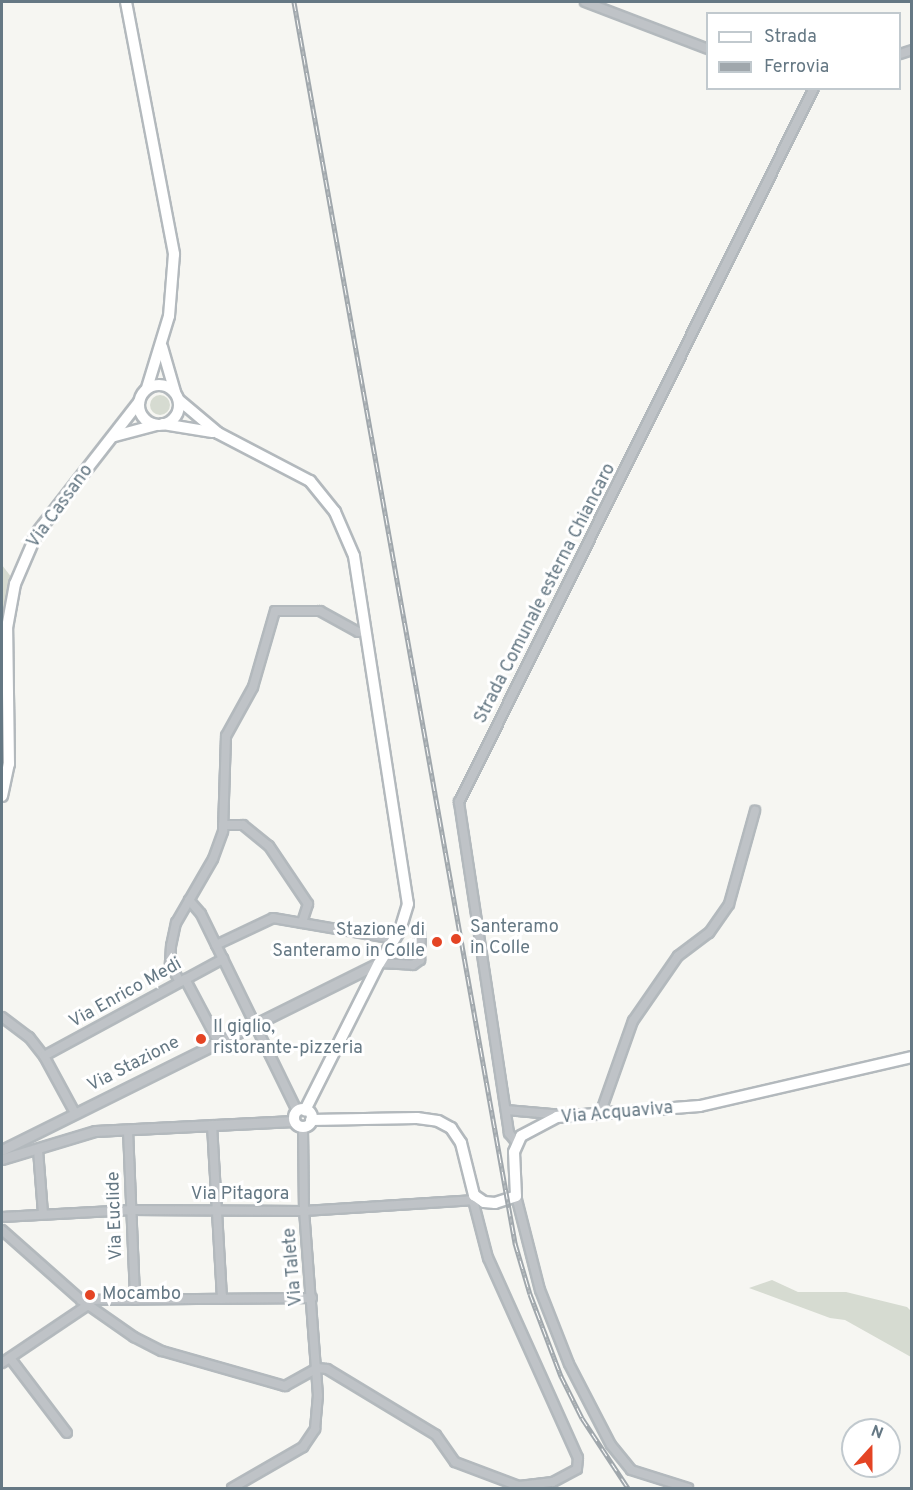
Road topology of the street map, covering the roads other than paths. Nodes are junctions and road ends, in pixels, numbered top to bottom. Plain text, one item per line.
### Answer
1 (126, 2) edge
2 (585, 2) edge
3 (706, 48) edge
4 (813, 90) edge
5 (162, 346) junction
6 (147, 388) junction
7 (177, 396) junction
8 (139, 402) junction
9 (160, 425) junction
10 (218, 433) junction
11 (115, 436) junction
12 (365, 631) junction
13 (5, 709) edge
14 (5, 733) edge
15 (2, 796) edge
16 (754, 811) dead end
17 (223, 828) junction
18 (189, 900) junction
19 (302, 923) junction
20 (421, 935) dead end
21 (395, 939) junction
22 (216, 945) junction
23 (223, 959) junction
24 (379, 963) junction
25 (182, 980) junction
26 (2, 1017) edge
27 (254, 1022) junction
28 (218, 1041) junction
29 (44, 1056) junction
30 (912, 1057) edge
31 (506, 1110) junction
32 (75, 1113) junction
33 (600, 1114) junction
34 (565, 1115) junction
35 (302, 1118) junction
36 (212, 1125) junction
37 (128, 1130) junction
38 (517, 1143) junction
39 (2, 1150) edge
40 (38, 1150) junction
41 (2, 1159) edge
42 (516, 1196) junction
43 (476, 1200) junction
44 (132, 1210) junction
45 (217, 1210) junction
46 (304, 1211) junction
47 (43, 1214) junction
48 (2, 1217) edge
49 (2, 1230) edge
50 (312, 1298) junction
51 (222, 1299) junction
52 (135, 1300) junction
53 (84, 1303) junction
54 (10, 1358) junction
55 (2, 1363) edge
56 (317, 1368) junction
57 (68, 1433) dead end
58 (232, 1488) edge
59 (688, 1488) edge

1 - 5 main road
2 - 3 street
4 - 31 street, Strada Comunale esterna Chiancaro
5 - 6 main road
5 - 7 main road
6 - 7 main road
6 - 8 main road
7 - 9 main road
7 - 10 main road
8 - 9 main road
8 - 11 main road, Via Cassano
9 - 10 main road
9 - 11 main road
10 - 12 main road
11 - 13 main road, Via Cassano
12 - 17 street
12 - 21 main road
13 - 14 main road, Via Cassano
14 - 15 main road, Via Cassano
16 - 33 street
17 - 18 street
17 - 19 street
18 - 22 street
18 - 25 street
19 - 21 street
19 - 22 street
20 - 24 street
21 - 24 main road
22 - 23 street
23 - 25 street, Via Enrico Medi
23 - 27 street
24 - 27 street, Via Stazione
24 - 35 main road
25 - 28 street
25 - 29 street, Via Enrico Medi
26 - 29 street
27 - 28 street, Via Stazione
27 - 35 street
28 - 32 street, Via Stazione
29 - 32 street
30 - 33 main road, Via Acquaviva
31 - 34 street
31 - 38 street, Strada Comunale esterna Chiancaro
32 - 39 street, Via Stazione
33 - 34 main road, Via Acquaviva
34 - 38 main road, Via Acquaviva
35 - 36 street
35 - 43 main road
35 - 46 street, Via Talete
36 - 37 street
36 - 45 street
37 - 40 street
37 - 44 street, Via Euclide
38 - 42 main road
40 - 41 street
40 - 47 street
42 - 43 main road
42 - 59 street
43 - 46 street, Via Pitagora
43 - 56 street
44 - 45 street, Via Pitagora
44 - 47 street, Via Pitagora
44 - 52 street, Via Euclide
45 - 46 street, Via Pitagora
45 - 51 street
46 - 50 street, Via Talete
47 - 48 street, Via Pitagora
49 - 53 street
50 - 51 street
50 - 56 street, Via Talete
51 - 52 street
52 - 53 street
53 - 54 street
53 - 56 street
54 - 55 street
54 - 57 street
56 - 58 street, Via Talete

